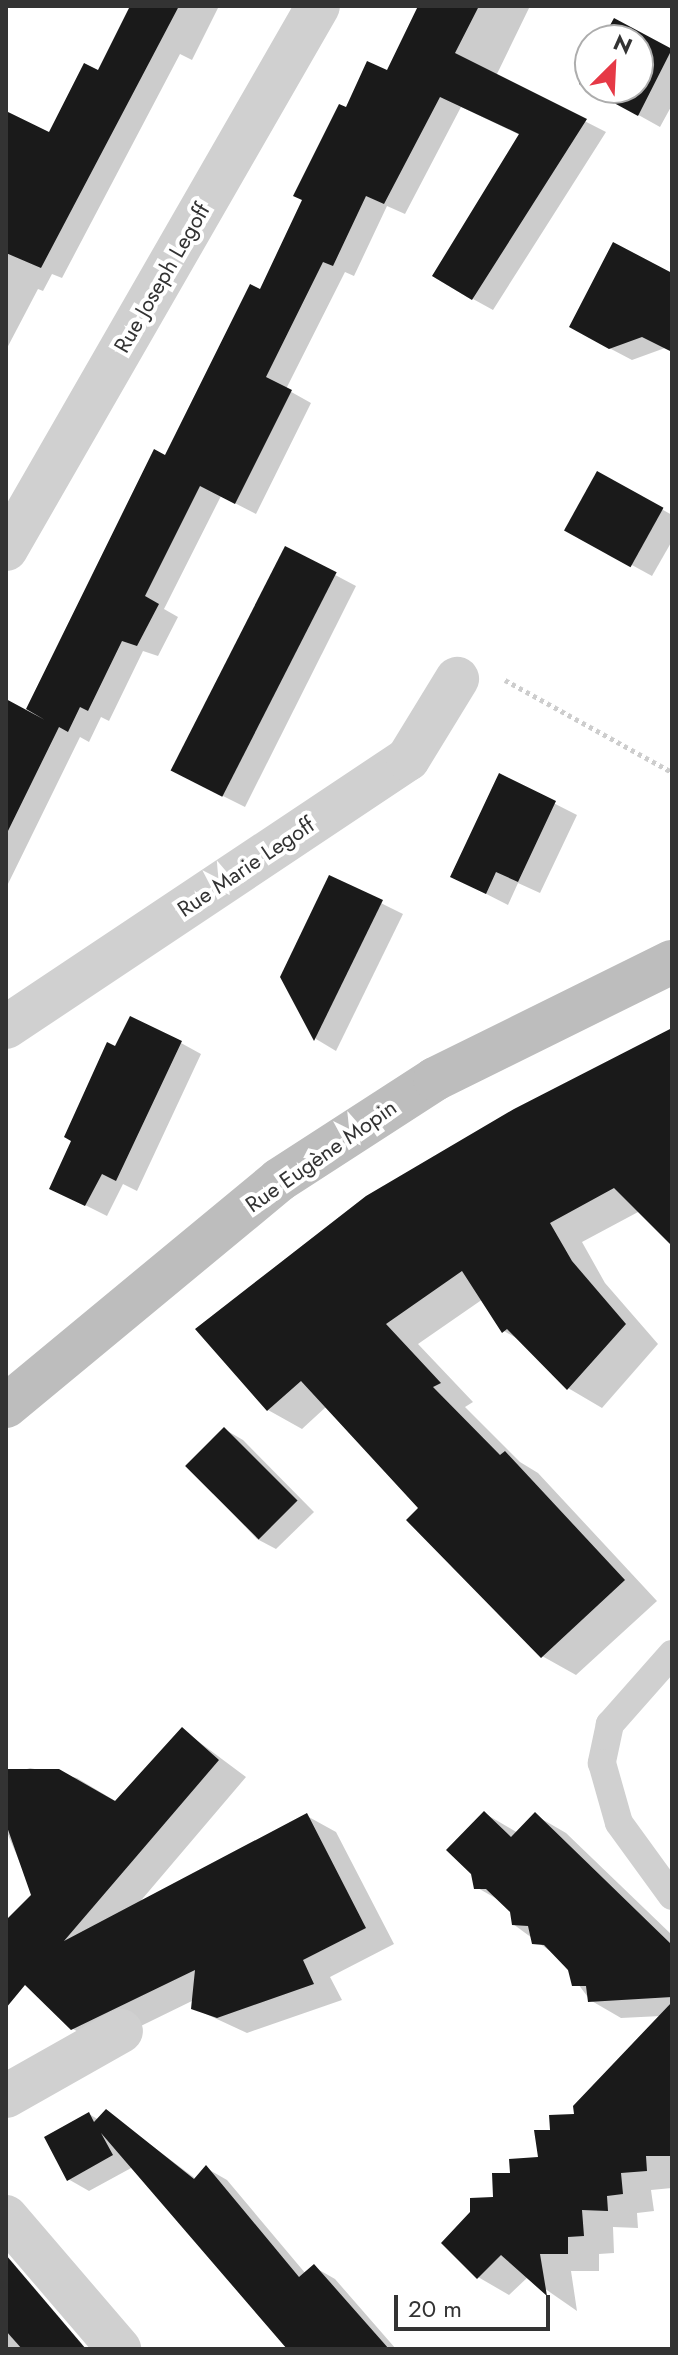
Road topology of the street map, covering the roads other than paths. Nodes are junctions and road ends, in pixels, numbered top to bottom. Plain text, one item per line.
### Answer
1 (318, 6) edge
2 (6, 549) edge
3 (457, 679) road end
4 (672, 962) edge
5 (6, 1027) edge
6 (6, 1406) edge
7 (672, 1654) edge
8 (672, 1896) edge
9 (121, 2031) dead end
10 (6, 2096) edge
11 (6, 2217) edge
12 (119, 2349) edge

1 - 2 street, Rue Joseph Legoff
3 - 5 street, Rue Marie Legoff
4 - 6 main road, Rue Eugène Mopin
7 - 8 lane
9 - 10 street
11 - 12 street

